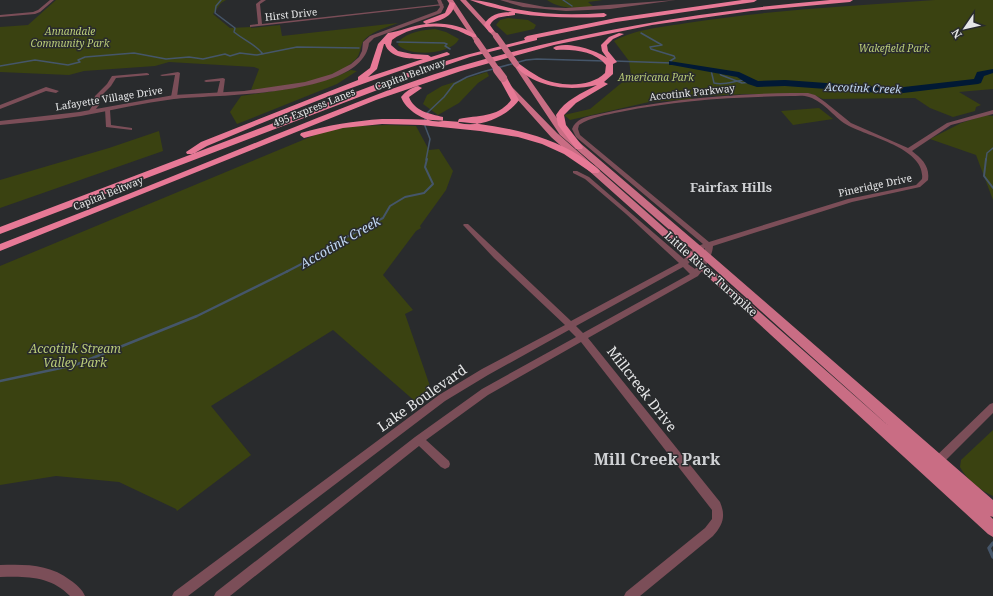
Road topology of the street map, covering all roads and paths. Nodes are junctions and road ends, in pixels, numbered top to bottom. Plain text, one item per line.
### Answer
1 (52, 0) edge
2 (264, 0) edge
3 (463, 0) edge
4 (473, 0) edge
5 (502, 0) edge
6 (674, 0) edge
7 (741, 0) edge
8 (754, 0) edge
9 (779, 0) edge
10 (810, 0) edge
11 (850, 0) edge
12 (451, 1) edge
13 (441, 3) edge
14 (770, 7) junction
15 (631, 13) junction
16 (0, 16) edge
17 (543, 20) dead end
18 (260, 25) junction
19 (251, 26) dead end
20 (544, 28) dead end
21 (641, 29) junction
22 (526, 34) junction
23 (492, 38) junction
24 (475, 41) junction
25 (543, 51) junction
26 (516, 64) joint
27 (614, 69) junction
28 (524, 72) junction
29 (147, 74) dead end
30 (162, 75) dead end
31 (503, 78) junction
32 (206, 81) dead end
33 (430, 83) junction
34 (56, 91) dead end
35 (220, 94) junction
36 (328, 95) junction
37 (812, 96) joint
38 (174, 97) junction
39 (0, 107) edge
40 (107, 110) junction
41 (91, 112) junction
42 (993, 112) edge
43 (0, 123) edge
44 (454, 123) junction
45 (130, 128) dead end
46 (273, 147) junction
47 (579, 147) junction
48 (908, 151) junction
49 (188, 153) junction
50 (595, 171) junction
51 (575, 172) dead end
52 (78, 218) junction
53 (0, 225) edge
54 (466, 225) dead end
55 (0, 232) edge
56 (0, 241) edge
57 (0, 248) edge
58 (700, 258) junction
59 (683, 264) junction
60 (571, 325) junction
61 (582, 337) junction
62 (993, 407) edge
63 (419, 440) junction
64 (445, 464) dead end
65 (933, 466) junction
66 (993, 510) edge
67 (993, 529) edge
68 (0, 571) edge
69 (79, 596) edge
70 (178, 596) edge
71 (220, 596) edge
72 (630, 596) edge

1 - 16 street
2 - 18 street
3 - 23 main road
4 - 15 highway
5 - 6 street
7 - 15 highway
8 - 49 highway, Capital Beltway
9 - 55 highway, 495 Express Lanes
10 - 56 highway, 495 Express Lanes
11 - 14 highway, Capital Beltway
12 - 24 main road, Little River Turnpike
12 - 36 highway
13 - 18 street, Hirst Drive
13 - 35 street, Lafayette Village Drive
14 - 21 highway
14 - 52 highway, Capital Beltway
15 - 22 highway
17 - 23 highway
18 - 19 street, Hirst Drive
20 - 22 highway
21 - 25 highway
21 - 27 highway
22 - 23 highway
23 - 24 highway
23 - 26 main road, bridge
24 - 31 main road, Little River Turnpike, bridge
24 - 36 highway
25 - 27 highway
25 - 33 highway
26 - 28 highway
27 - 28 highway
27 - 47 highway
28 - 47 main road, Little River Turnpike
29 - 41 street
30 - 38 street
31 - 44 highway
31 - 50 main road, Little River Turnpike
32 - 35 street
33 - 44 highway
33 - 46 highway
34 - 39 street
35 - 38 street, Lafayette Village Drive
36 - 49 highway
37 - 48 street, Pineridge Drive
37 - 58 street, Accotink Parkway
38 - 40 street, Lafayette Village Drive
40 - 41 street, Lafayette Village Drive
40 - 45 street
41 - 43 street, Lafayette Village Drive
42 - 48 street
44 - 46 highway
44 - 50 highway
46 - 52 highway
47 - 58 main road, Little River Turnpike
48 - 58 street, Pineridge Drive
49 - 53 highway, Capital Beltway
50 - 58 main road, Little River Turnpike
51 - 59 street
52 - 57 highway, Capital Beltway
54 - 60 street
58 - 59 street
58 - 59 street, Lake Boulevard
58 - 61 street
58 - 65 main road, Little River Turnpike
59 - 60 street, Lake Boulevard
60 - 61 street
60 - 70 street, Lake Boulevard
61 - 63 street
61 - 72 street, Millcreek Drive
62 - 65 street
63 - 64 street
63 - 71 street
65 - 66 main road, Little River Turnpike
65 - 67 main road, Little River Turnpike
68 - 69 street

